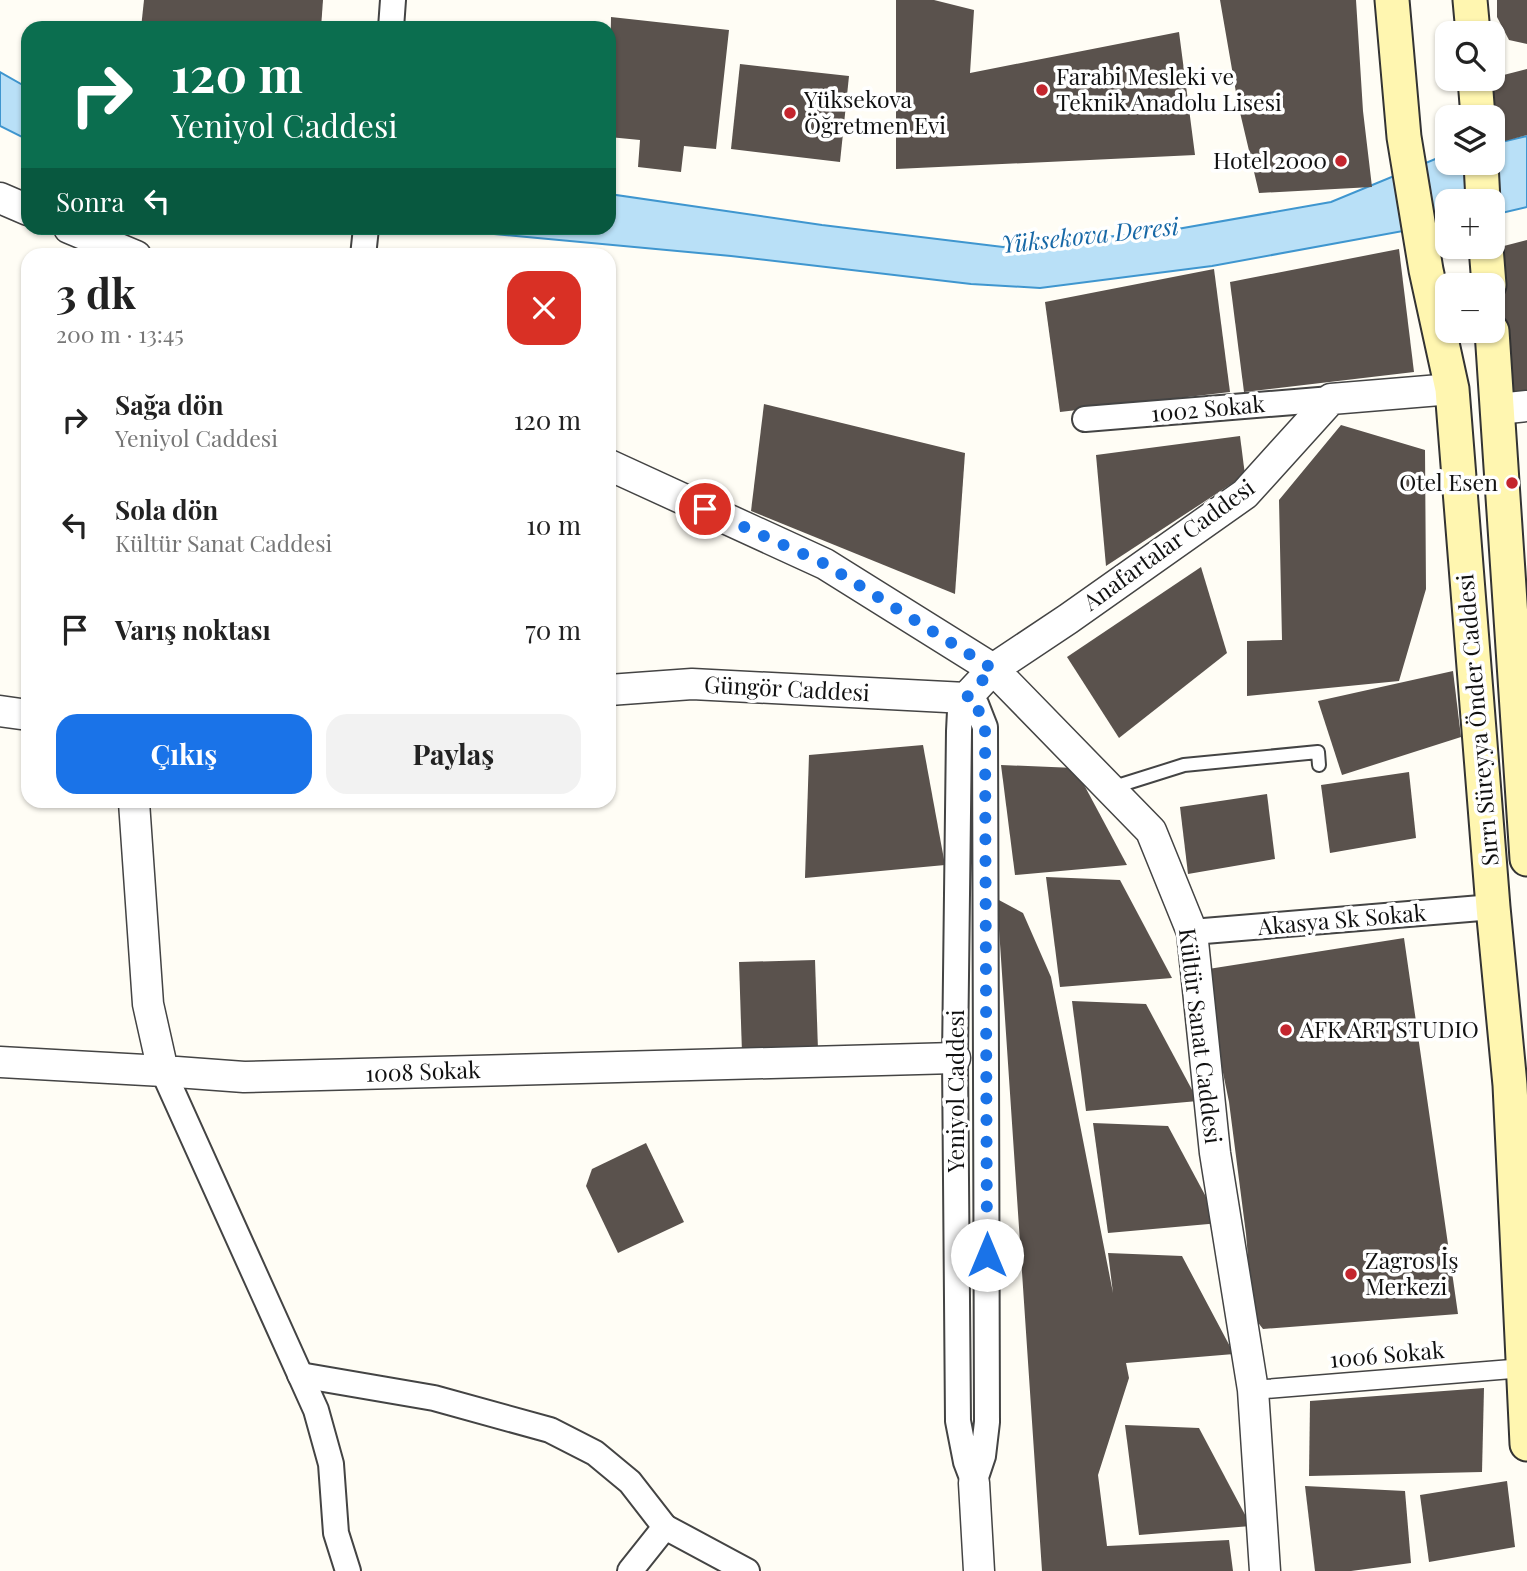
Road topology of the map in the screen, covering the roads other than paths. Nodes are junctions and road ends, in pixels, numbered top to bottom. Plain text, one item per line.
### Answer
1 (393, 0) edge
2 (1392, 0) edge
3 (1470, 0) edge
4 (392, 21) edge
5 (1472, 21) edge
6 (0, 198) edge
7 (21, 207) edge
8 (86, 235) edge
9 (117, 248) edge
10 (1495, 343) edge
11 (1452, 389) junction
12 (1331, 399) junction
13 (1513, 408) edge
14 (1085, 419) dead end
15 (616, 468) edge
16 (993, 669) junction
17 (616, 689) edge
18 (966, 698) junction
19 (0, 711) edge
20 (21, 714) edge
21 (1319, 765) dead end
22 (1111, 788) junction
23 (134, 808) edge
24 (1527, 859) edge
25 (1493, 907) junction
26 (1192, 932) junction
27 (955, 1058) junction
28 (0, 1062) edge
29 (163, 1071) junction
30 (1524, 1368) junction
31 (300, 1376) junction
32 (1254, 1390) junction
33 (1527, 1444) edge
34 (974, 1483) junction
35 (665, 1527) junction
36 (348, 1571) edge
37 (630, 1571) edge
38 (747, 1571) edge
39 (979, 1571) edge
40 (1265, 1571) edge

1 - 4 street
2 - 11 main road, Sırrı Süreyya Önder Caddesi
3 - 5 main road
6 - 7 street
8 - 9 street
10 - 13 main road, Sırrı Süreyya Önder Caddesi
11 - 12 street
11 - 25 main road, Sırrı Süreyya Önder Caddesi
12 - 14 street, 1002 Sokak
12 - 16 street, Anafartalar Caddesi
13 - 24 main road, Sırrı Süreyya Önder Caddesi
15 - 16 street, Kültür Sanat Caddesi
16 - 18 street
16 - 22 street, Kültür Sanat Caddesi
17 - 18 street, Güngör Caddesi
18 - 27 street, Yeniyol Caddesi
18 - 34 street, Yeniyol Caddesi
19 - 20 street
21 - 22 lane
22 - 26 street, Kültür Sanat Caddesi
23 - 29 street
25 - 26 street, Akasya Sk Sokak
25 - 30 main road, Sırrı Süreyya Önder Caddesi
26 - 32 street, Kültür Sanat Caddesi
27 - 29 street, 1008 Sokak
27 - 34 street, Yeniyol Caddesi
28 - 29 street, 1008 Sokak
29 - 31 street
30 - 32 street, 1006 Sokak
30 - 33 main road, Sırrı Süreyya Önder Caddesi
31 - 35 street
31 - 36 street
32 - 40 street, Kültür Sanat Caddesi
34 - 39 street, Yeniyol Caddesi
35 - 37 street
35 - 38 street

